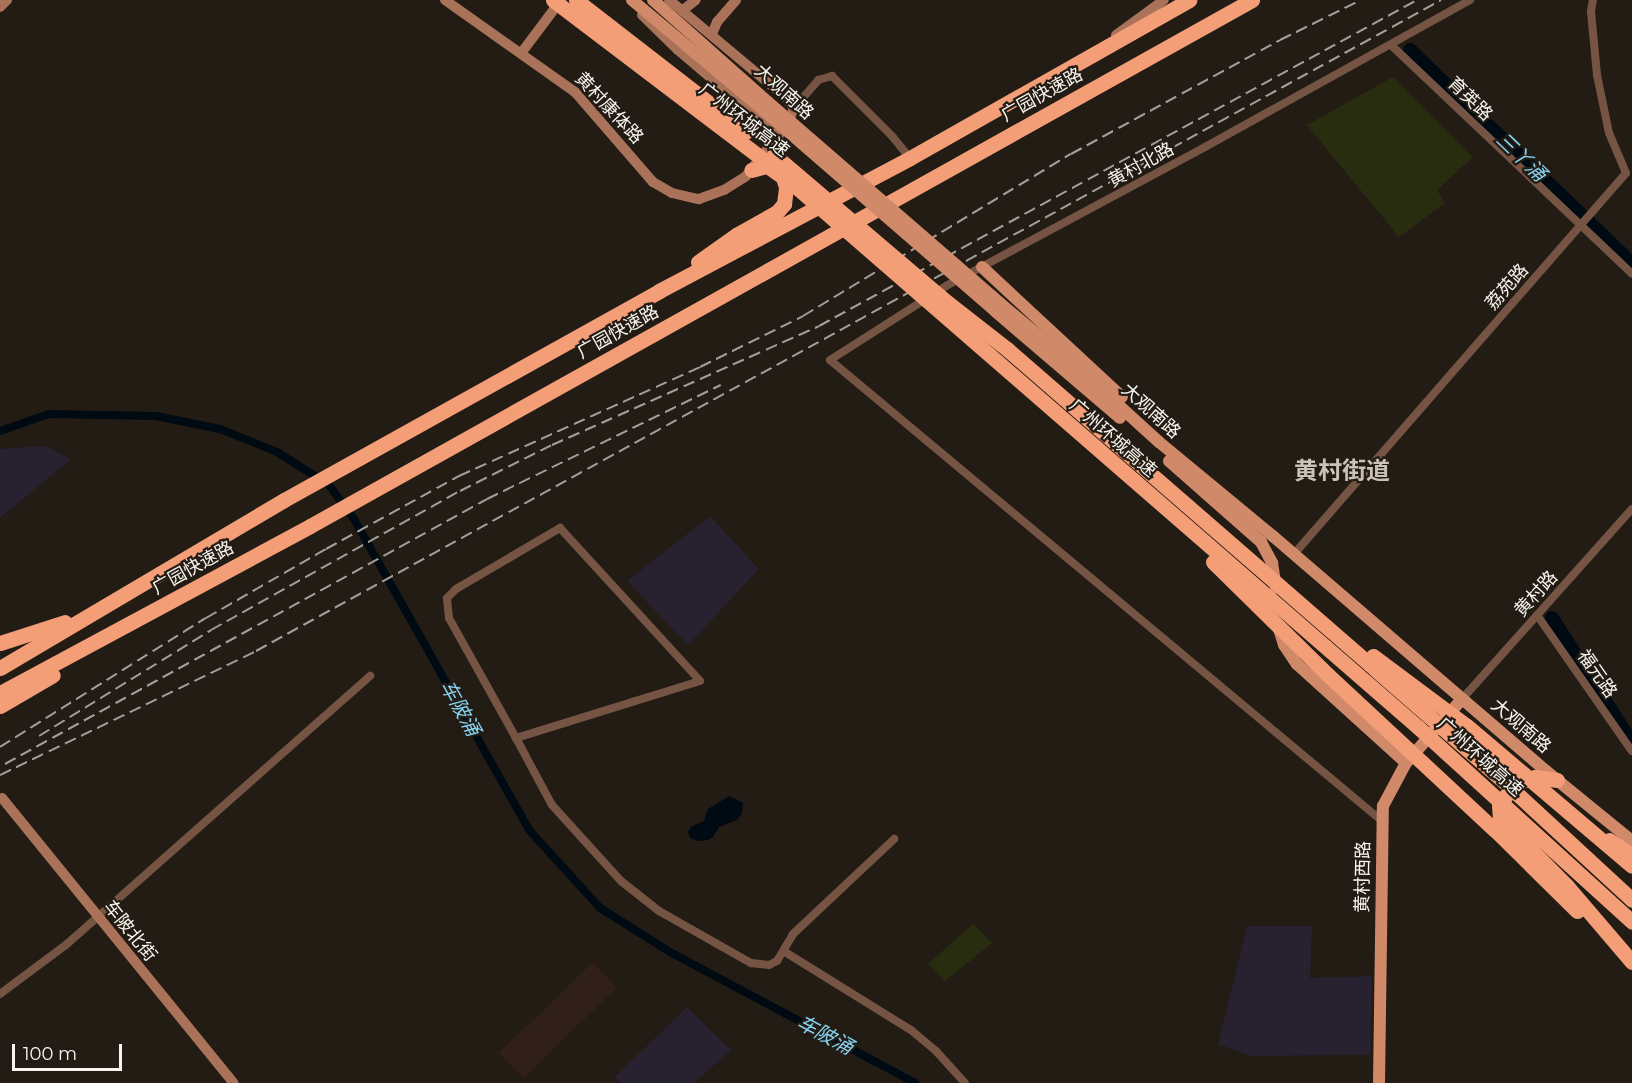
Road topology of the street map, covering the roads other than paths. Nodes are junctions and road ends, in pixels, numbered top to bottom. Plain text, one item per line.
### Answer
1 (7, 0) edge
2 (445, 0) edge
3 (543, 0) edge
4 (553, 0) edge
5 (561, 0) edge
6 (576, 0) edge
7 (583, 0) edge
8 (630, 0) edge
9 (653, 0) edge
10 (669, 0) edge
11 (696, 0) edge
12 (736, 0) edge
13 (1164, 0) edge
14 (1188, 0) edge
15 (1252, 0) edge
16 (1470, 0) edge
17 (1593, 0) edge
18 (0, 7) edge
19 (683, 10) junction
20 (712, 34) junction
21 (1391, 45) junction
22 (519, 50) junction
23 (1094, 52) junction
24 (765, 105) junction
25 (794, 108) junction
26 (736, 124) junction
27 (778, 135) junction
28 (909, 158) junction
29 (751, 170) junction
30 (780, 174) junction
31 (1580, 225) junction
32 (982, 267) junction
33 (1632, 274) edge
34 (659, 291) junction
35 (998, 308) junction
36 (1202, 478) junction
37 (1160, 505) junction
38 (1632, 509) edge
39 (1294, 554) junction
40 (1274, 568) junction
41 (1345, 598) junction
42 (176, 599) junction
43 (1293, 599) junction
44 (91, 614) junction
45 (1537, 615) junction
46 (0, 643) edge
47 (0, 657) edge
48 (0, 668) edge
49 (370, 676) dead end
50 (0, 693) edge
51 (1462, 699) junction
52 (0, 706) edge
53 (516, 738) junction
54 (1632, 751) edge
55 (1406, 764) junction
56 (1557, 780) junction
57 (2, 798) dead end
58 (1382, 821) junction
59 (1579, 821) junction
60 (894, 839) dead end
61 (1632, 841) edge
62 (1632, 855) edge
63 (1632, 866) edge
64 (1632, 900) edge
65 (97, 917) junction
66 (1632, 922) edge
67 (784, 952) junction
68 (1632, 964) edge
69 (0, 994) edge
70 (234, 1083) edge
71 (965, 1083) edge
72 (1379, 1083) edge

1 - 18 street
2 - 22 street, 黄村康体路
3 - 30 highway, bridge
4 - 22 street
4 - 30 highway, 广州环城高速, bridge
5 - 22 street
6 - 26 highway, 广州环城高速, bridge
7 - 26 highway, bridge
8 - 24 main road, 大观南路
8 - 27 street
9 - 24 main road, 大观南路
10 - 19 street
11 - 19 street
12 - 20 street
13 - 23 street
14 - 23 highway, 广园快速路
15 - 42 highway, 广园快速路
16 - 21 street, 黄村北路
17 - 31 street, 荔苑路
19 - 20 street
20 - 25 street
21 - 31 street, 育英路
21 - 32 street, 黄村北路
22 - 29 street, 黄村康体路
23 - 28 highway, 广园快速路
24 - 35 main road, 大观南路, bridge
25 - 27 street, 黄村康体路
25 - 28 street
26 - 43 highway, 广州环城高速, bridge
27 - 29 street, 黄村康体路
27 - 30 street
28 - 34 highway, 广园快速路
29 - 30 highway
30 - 34 highway
30 - 37 highway, 广州环城高速, bridge
31 - 33 street, 育英路
31 - 39 street, 荔苑路
32 - 36 main road
32 - 58 street, 黄村北路
34 - 44 highway, 广园快速路
35 - 36 main road, 大观南路
35 - 40 main road, 大观南路
36 - 39 main road, 大观南路
37 - 66 highway, 广州环城高速, bridge
37 - 68 highway, bridge
38 - 45 street, 黄村路
39 - 41 main road, 大观南路
40 - 41 main road
40 - 55 main road, 大观南路
41 - 51 main road, 大观南路
42 - 50 highway, 广园快速路
42 - 52 highway
43 - 59 highway, bridge
43 - 64 highway, 广州环城高速, bridge
44 - 46 highway
44 - 47 highway
44 - 48 highway, 广园快速路
45 - 51 street, 黄村路
45 - 54 street, 福元路
49 - 65 street
51 - 55 main road, 黄村西路
51 - 56 main road, 大观南路
53 - 53 street
53 - 67 street
55 - 58 main road, 黄村西路
56 - 61 main road, 大观南路
56 - 68 highway
57 - 65 street, 车陂北街
58 - 72 main road, 黄村西路
59 - 62 highway, bridge
59 - 63 highway, bridge
60 - 67 street
65 - 69 street
65 - 70 street, 车陂北街
67 - 71 street

